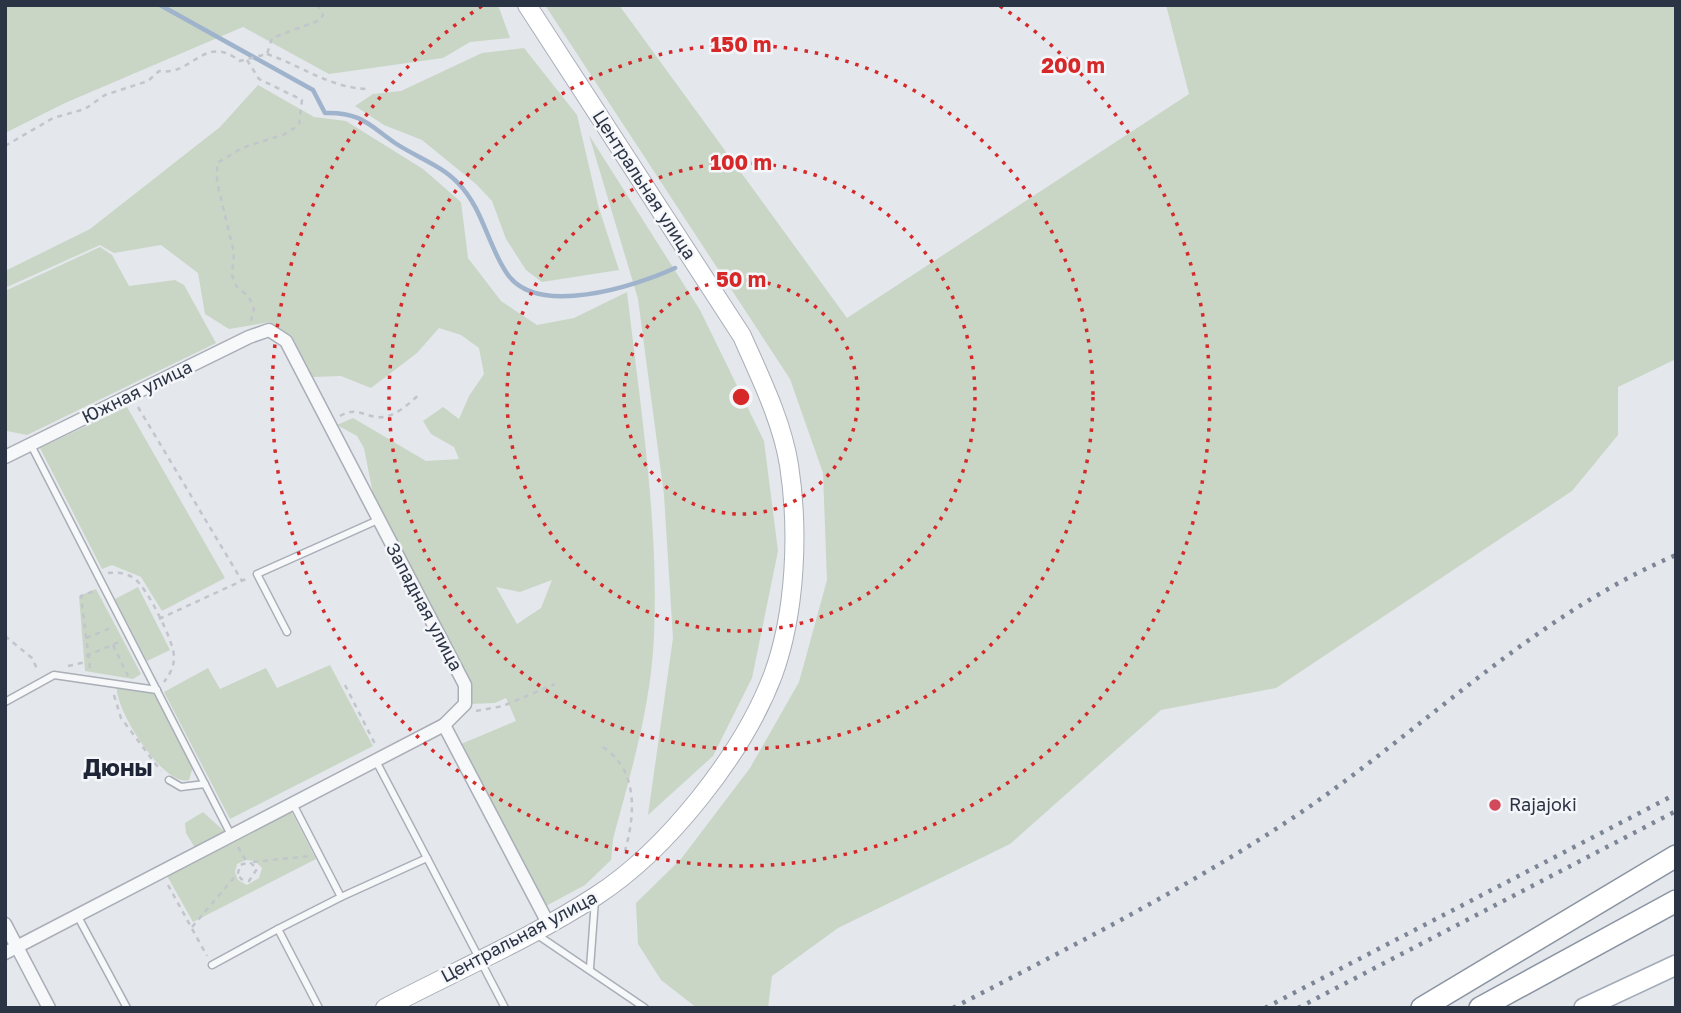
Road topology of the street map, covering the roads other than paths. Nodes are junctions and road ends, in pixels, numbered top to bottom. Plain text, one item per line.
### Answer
1 (527, 5) edge
2 (266, 331) joint
3 (31, 444) junction
4 (5, 457) edge
5 (378, 520) junction
6 (286, 632) dead end
7 (157, 690) junction
8 (5, 702) edge
9 (444, 724) junction
10 (378, 758) junction
11 (169, 780) road end
12 (205, 784) junction
13 (293, 802) junction
14 (231, 835) junction
15 (1676, 856) edge
16 (427, 858) junction
17 (341, 897) junction
18 (596, 897) junction
19 (1676, 901) edge
20 (77, 915) junction
21 (5, 924) edge
22 (540, 927) junction
23 (278, 929) junction
24 (11, 950) edge
25 (480, 959) junction
26 (212, 965) road end
27 (1676, 965) edge
28 (590, 968) junction
29 (1586, 1007) edge
30 (49, 1008) edge
31 (127, 1008) edge
32 (319, 1008) edge
33 (386, 1008) edge
34 (505, 1008) edge
35 (645, 1008) edge
36 (1422, 1008) edge
37 (1480, 1008) edge

1 - 18 main road, Центральная улица
2 - 3 street, Южная улица
2 - 5 street, Западная улица
3 - 4 street, Южная улица
3 - 7 lane
5 - 6 lane
5 - 9 street, Западная улица
7 - 8 lane
7 - 12 lane
9 - 10 street
9 - 22 street
10 - 13 street
10 - 16 lane
11 - 12 lane
12 - 14 lane
13 - 14 street
13 - 17 lane
14 - 20 street
15 - 36 highway
16 - 17 lane
16 - 25 lane
17 - 23 lane
18 - 22 main road, Центральная улица
18 - 28 lane
19 - 37 highway
20 - 24 street
20 - 31 lane
21 - 24 street
22 - 25 main road, Центральная улица
22 - 28 lane
23 - 26 lane
23 - 32 lane
24 - 30 street
25 - 33 main road, Центральная улица
25 - 34 lane
27 - 29 main road
28 - 35 lane

